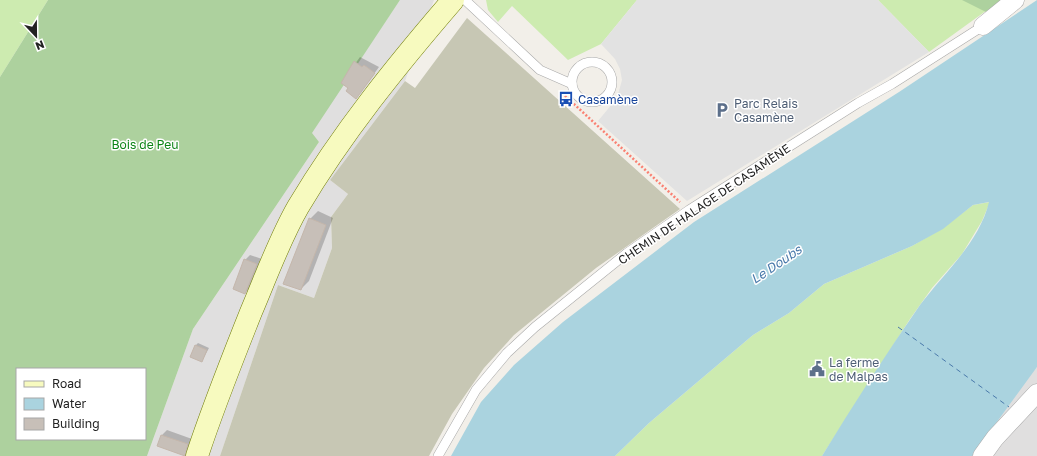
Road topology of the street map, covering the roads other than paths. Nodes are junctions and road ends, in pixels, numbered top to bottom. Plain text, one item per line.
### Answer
1 (454, 0) edge
2 (466, 0) edge
3 (1015, 0) edge
4 (983, 26) joint
5 (572, 81) junction
6 (1037, 392) edge
7 (197, 456) edge
8 (438, 456) edge
9 (982, 456) edge

1 - 7 main road
2 - 5 lane
3 - 4 street, CHEMIN DE HALAGE DE CASAMÈNE
4 - 8 lane, CHEMIN DE HALAGE DE CASAMÈNE
5 - 5 lane
6 - 9 street

